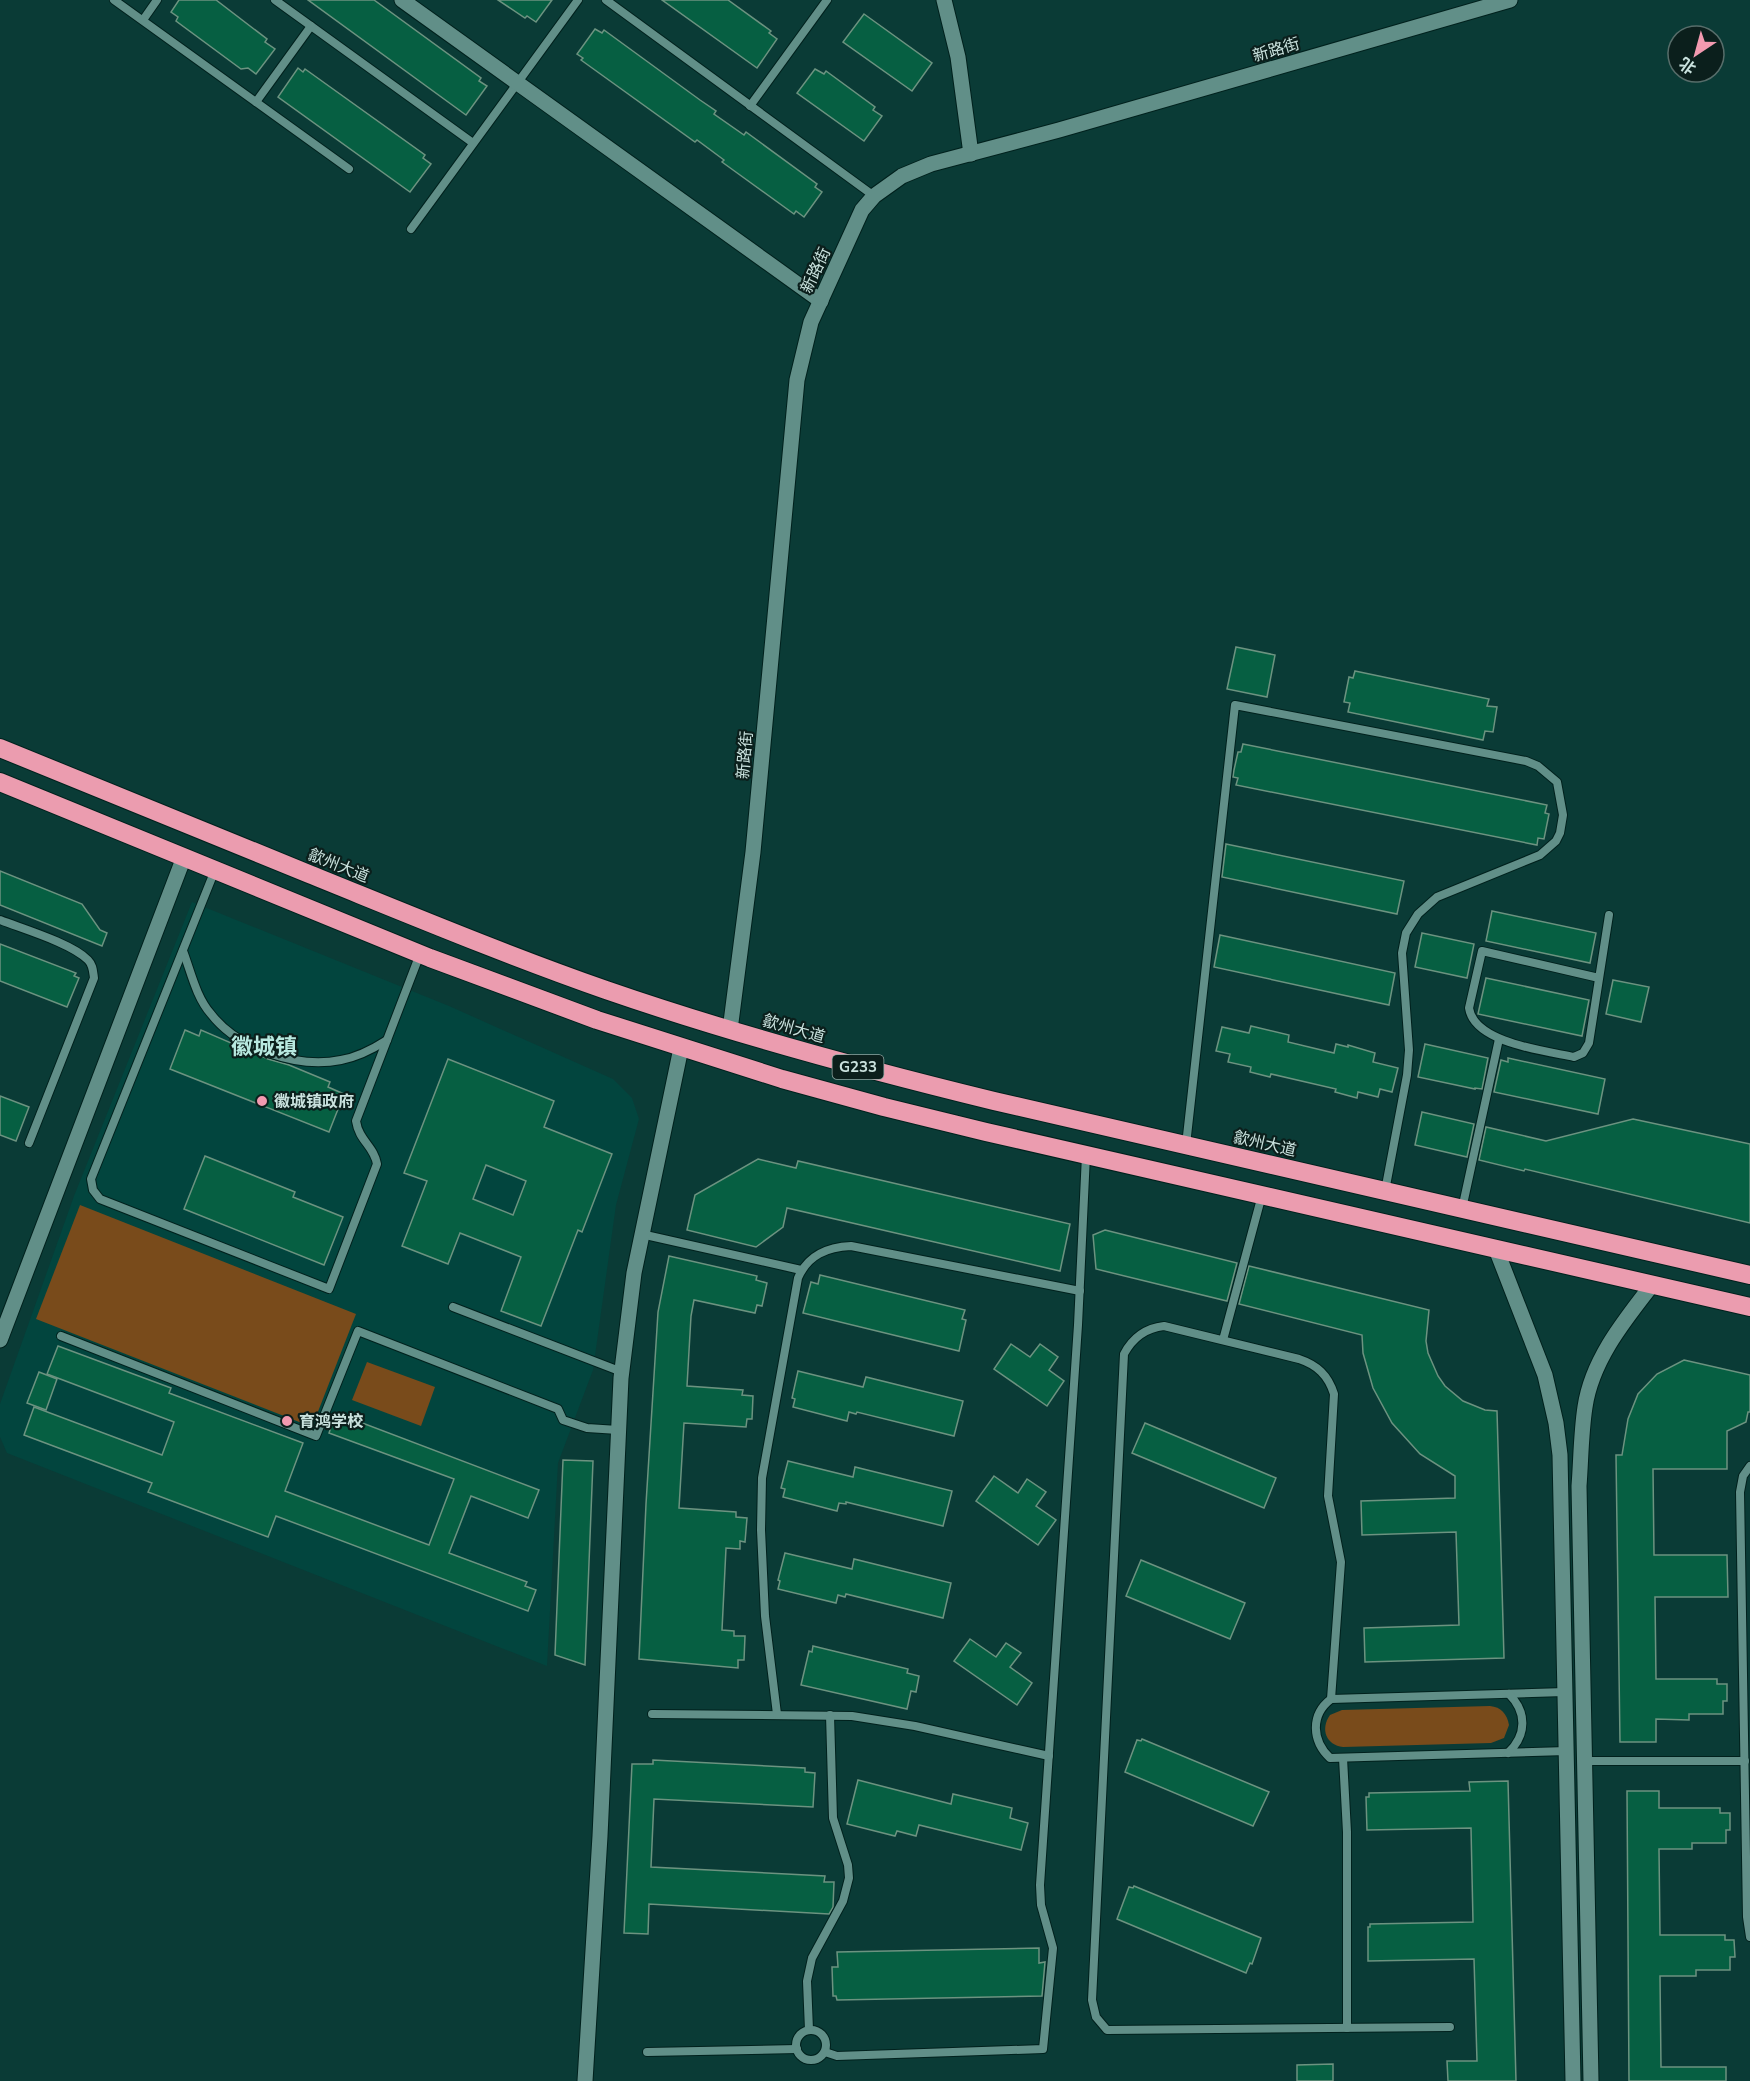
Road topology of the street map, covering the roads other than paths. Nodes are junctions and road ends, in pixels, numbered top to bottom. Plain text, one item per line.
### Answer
1 (114, 0) edge
2 (157, 0) edge
3 (276, 0) edge
4 (402, 0) edge
5 (578, 0) edge
6 (606, 0) edge
7 (827, 0) edge
8 (944, 0) edge
9 (1510, 0) edge
10 (142, 21) junction
11 (311, 26) junction
12 (517, 83) junction
13 (256, 102) junction
14 (750, 106) junction
15 (473, 143) junction
16 (971, 154) junction
17 (349, 169) dead end
18 (874, 196) junction
19 (411, 229) dead end
20 (821, 301) junction
21 (0, 748) edge
22 (0, 782) edge
23 (184, 857) junction
24 (216, 870) junction
25 (1609, 915) dead end
26 (0, 920) edge
27 (183, 951) junction
28 (420, 954) junction
29 (1599, 978) junction
30 (730, 1030) junction
31 (387, 1039) junction
32 (1499, 1039) junction
33 (681, 1048) junction
34 (29, 1143) dead end
35 (1186, 1145) junction
36 (1086, 1155) junction
37 (1385, 1191) junction
38 (1262, 1195) junction
39 (1462, 1209) junction
40 (641, 1234) junction
41 (1496, 1249) junction
42 (801, 1270) junction
43 (1750, 1275) edge
44 (1652, 1285) junction
45 (1080, 1291) junction
46 (453, 1307) dead end
47 (1750, 1307) edge
48 (61, 1336) dead end
49 (0, 1340) edge
50 (1223, 1340) junction
51 (622, 1372) junction
52 (618, 1430) junction
53 (1750, 1466) edge
54 (1565, 1692) junction
55 (1509, 1694) junction
56 (1331, 1699) junction
57 (652, 1714) dead end
58 (777, 1714) junction
59 (830, 1715) junction
60 (1567, 1751) junction
61 (1508, 1753) junction
62 (1049, 1756) junction
63 (1343, 1758) junction
64 (1585, 1761) junction
65 (1745, 1761) junction
66 (1750, 1937) edge
67 (1450, 2027) dead end
68 (1347, 2028) junction
69 (809, 2030) junction
70 (796, 2049) junction
71 (647, 2052) dead end
72 (825, 2052) junction
73 (585, 2081) edge
74 (1573, 2081) edge
75 (1591, 2081) edge

1 - 10 lane
2 - 10 lane
3 - 11 lane
4 - 12 street
5 - 12 lane
6 - 14 lane
7 - 14 lane
8 - 16 street
9 - 16 street, 新路街
10 - 13 lane
11 - 13 lane
11 - 15 lane
12 - 15 lane
12 - 20 street
13 - 17 lane
14 - 18 lane
15 - 19 lane
16 - 18 street, 新路街
18 - 20 street, 新路街
20 - 30 street, 新路街
21 - 30 highway, 歙州大道 / G233
22 - 23 highway, G233
23 - 24 highway, G233
23 - 49 street
24 - 27 lane
24 - 28 highway, G233
25 - 29 lane
26 - 34 lane
27 - 31 lane
27 - 31 lane
28 - 31 lane
28 - 33 highway, G233
29 - 32 lane
29 - 32 lane
30 - 35 highway, 歙州大道 / G233
32 - 39 lane
33 - 36 highway, G233
33 - 40 street
35 - 37 highway, 歙州大道 / G233
35 - 37 lane
36 - 38 highway, G233
36 - 45 lane
37 - 39 highway, 歙州大道 / G233
38 - 41 highway, G233
38 - 50 lane
39 - 43 highway, 歙州大道 / G233
40 - 42 lane
40 - 51 street
41 - 44 highway, G233
41 - 54 street
42 - 45 lane
42 - 58 lane
44 - 47 highway, G233
44 - 64 street
45 - 62 lane
46 - 51 lane
48 - 52 lane
50 - 56 lane
50 - 68 lane
51 - 52 street
52 - 73 street
53 - 65 lane
54 - 55 lane
54 - 60 street
55 - 56 lane
55 - 61 lane
56 - 63 lane
57 - 58 lane
58 - 59 lane
59 - 62 lane
59 - 69 lane
60 - 61 lane
60 - 74 street
61 - 63 lane
62 - 72 lane
63 - 68 lane
64 - 65 lane
64 - 75 street
65 - 66 lane
67 - 68 lane
69 - 70 lane
69 - 72 lane
70 - 71 lane
70 - 72 lane

